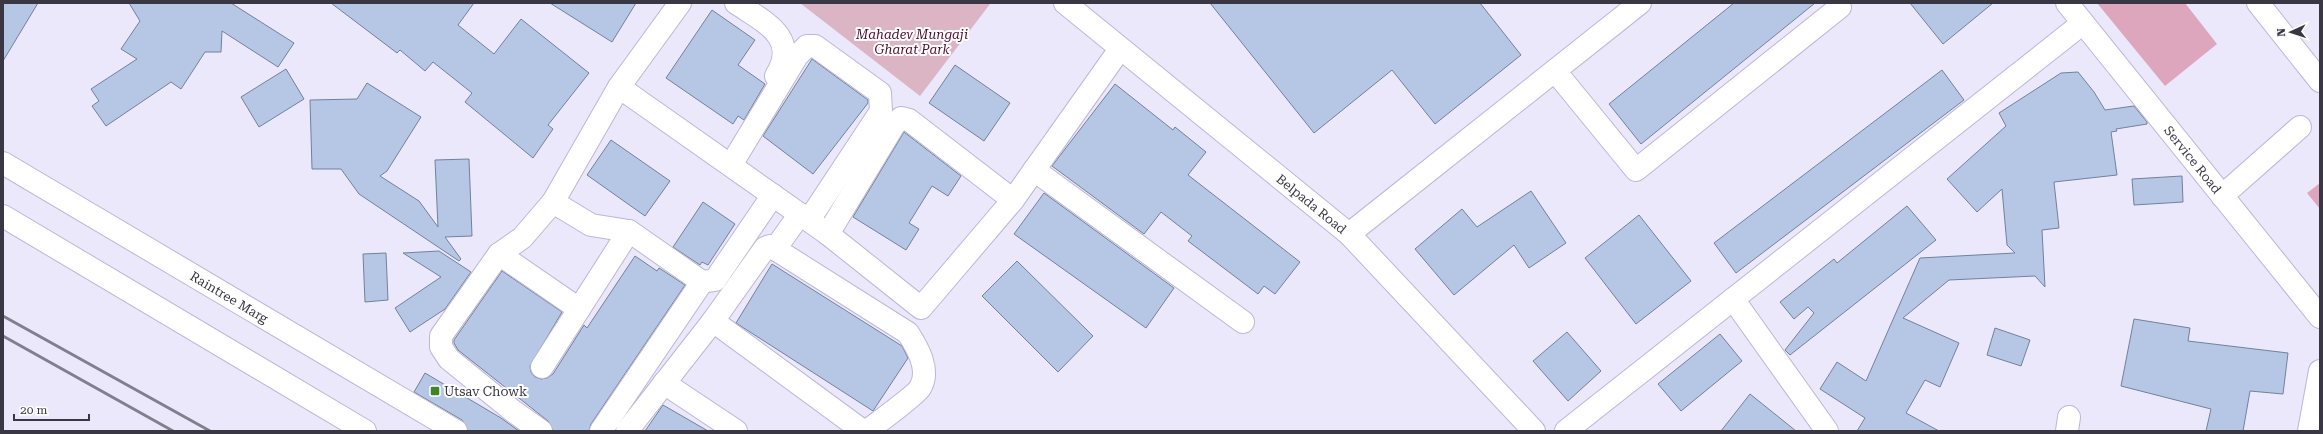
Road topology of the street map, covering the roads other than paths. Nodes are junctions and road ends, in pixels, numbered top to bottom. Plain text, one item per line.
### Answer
1 (680, 3) edge
2 (736, 3) edge
3 (1065, 3) edge
4 (1640, 3) edge
5 (2066, 3) edge
6 (2258, 3) edge
7 (1840, 7) dead end
8 (2083, 23) junction
9 (1120, 48) junction
10 (1555, 71) junction
11 (2320, 81) edge
12 (620, 87) junction
13 (2300, 127) dead end
14 (727, 163) junction
15 (3, 164) edge
16 (993, 169) dead end
17 (1034, 170) junction
18 (773, 195) junction
19 (1017, 195) junction
20 (2222, 196) junction
21 (553, 202) junction
22 (3, 216) edge
23 (804, 217) junction
24 (629, 231) junction
25 (828, 234) junction
26 (1349, 234) junction
27 (775, 249) junction
28 (499, 254) junction
29 (702, 282) junction
30 (1733, 299) junction
31 (921, 308) junction
32 (579, 309) junction
33 (2320, 317) edge
34 (713, 321) junction
35 (1243, 322) dead end
36 (908, 333) junction
37 (542, 367) dead end
38 (2320, 371) edge
39 (664, 383) junction
40 (365, 431) edge
41 (456, 431) edge
42 (541, 431) edge
43 (601, 431) edge
44 (627, 431) edge
45 (736, 431) edge
46 (863, 431) edge
47 (867, 431) edge
48 (1534, 431) edge
49 (1566, 431) edge
50 (1827, 431) edge
51 (2309, 431) edge

1 - 12 main road
2 - 14 main road
3 - 9 main road, Belpada Road
4 - 10 main road
5 - 8 main road, Service Road
6 - 11 main road
7 - 10 main road
8 - 20 main road, Service Road
8 - 30 main road
9 - 17 main road
9 - 26 main road, Belpada Road
10 - 26 main road
12 - 14 main road
12 - 21 main road
13 - 20 main road
14 - 18 main road
14 - 23 main road
15 - 41 main road, Raintree Marg
16 - 19 main road
17 - 19 main road
17 - 35 main road
18 - 23 main road
18 - 29 main road
19 - 25 main road
19 - 31 main road
20 - 33 main road, Service Road
21 - 24 main road
21 - 28 main road
22 - 40 main road
23 - 25 main road
23 - 27 main road
24 - 29 main road
24 - 32 main road
25 - 31 main road
26 - 48 main road, Belpada Road
27 - 34 main road
27 - 36 main road
28 - 32 main road
28 - 42 main road
29 - 43 main road
30 - 49 main road
30 - 50 main road
31 - 36 main road
32 - 37 main road
34 - 39 main road
34 - 46 main road
36 - 47 main road
38 - 51 main road
39 - 44 main road
39 - 45 main road

